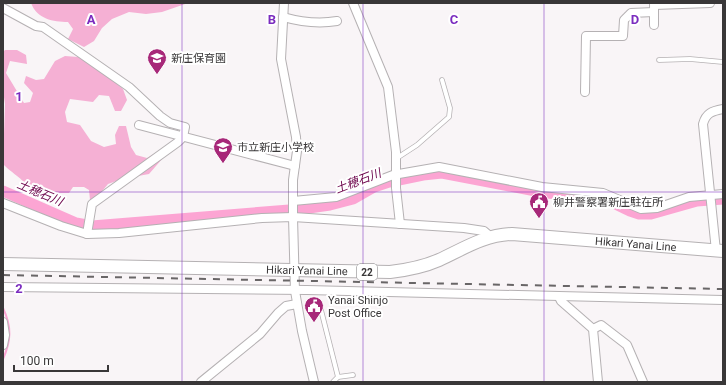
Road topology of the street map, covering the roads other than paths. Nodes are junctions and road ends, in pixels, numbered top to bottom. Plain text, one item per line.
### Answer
1 (284, 3) edge
2 (353, 3) edge
3 (710, 3) edge
4 (654, 7) edge
5 (3, 8) edge
6 (283, 17) junction
7 (337, 21) dead end
8 (654, 25) dead end
9 (659, 60) dead end
10 (723, 62) edge
11 (442, 80) dead end
12 (585, 92) dead end
13 (723, 109) edge
14 (139, 125) dead end
15 (183, 137) junction
16 (397, 158) junction
17 (295, 166) junction
18 (396, 175) junction
19 (723, 194) edge
20 (710, 195) junction
21 (3, 203) edge
22 (293, 203) junction
23 (293, 216) junction
24 (400, 224) junction
25 (87, 234) junction
26 (491, 237) junction
27 (720, 251) edge
28 (3, 264) edge
29 (296, 270) junction
30 (3, 287) edge
31 (295, 291) junction
32 (559, 297) junction
33 (723, 300) edge
34 (297, 304) junction
35 (320, 310) dead end
36 (3, 322) edge
37 (593, 329) junction
38 (3, 345) edge
39 (353, 375) dead end
40 (338, 377) junction
41 (201, 382) edge
42 (314, 382) edge
43 (333, 382) edge
44 (598, 382) edge
45 (643, 382) edge

1 - 6 street
2 - 16 street
3 - 4 street
4 - 8 street
4 - 12 street
5 - 15 street
6 - 7 street
6 - 17 street
9 - 10 lane
11 - 16 lane
13 - 20 street
14 - 15 street
15 - 17 street
15 - 25 street
16 - 18 street
17 - 22 street
18 - 20 street
18 - 22 street
18 - 24 street
19 - 20 street
20 - 27 street
21 - 25 street
22 - 23 street
23 - 24 street
23 - 25 street
23 - 29 street
24 - 26 street
26 - 27 main road, Hikari Yanai Line / 22
26 - 29 main road, Hikari Yanai Line / 22
28 - 29 main road, Hikari Yanai Line / 22
29 - 31 street
30 - 31 street
31 - 32 street
31 - 34 street
32 - 33 street
32 - 37 street
34 - 41 street
34 - 42 street
35 - 40 lane
36 - 38 street
37 - 44 street
37 - 45 street
39 - 40 lane
40 - 43 lane

